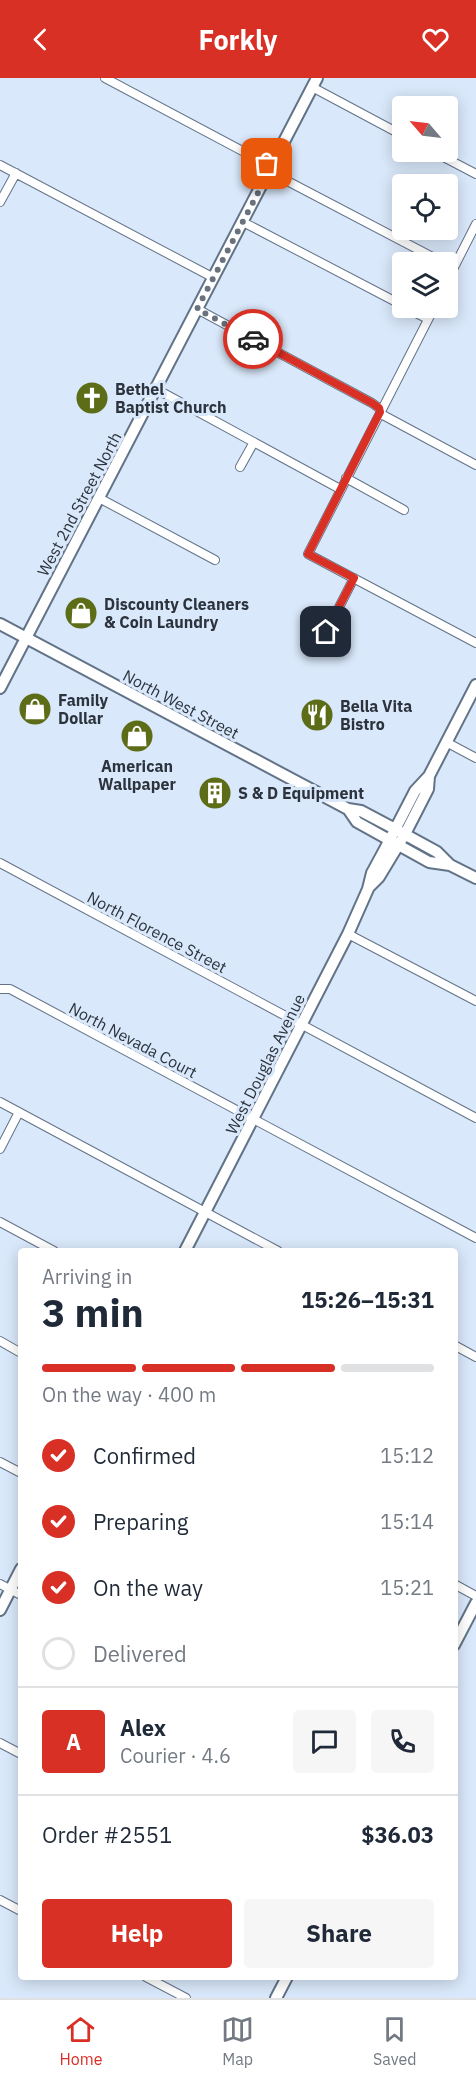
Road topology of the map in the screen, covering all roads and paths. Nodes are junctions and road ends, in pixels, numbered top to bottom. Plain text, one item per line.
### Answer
1 (105, 78) edge
2 (315, 83) edge
3 (392, 129) edge
4 (453, 162) edge
5 (0, 165) edge
6 (270, 170) junction
7 (16, 173) junction
8 (476, 174) edge
9 (0, 202) edge
10 (243, 222) junction
11 (476, 224) edge
12 (423, 252) edge
13 (458, 254) edge
14 (214, 278) junction
15 (392, 300) edge
16 (197, 309) junction
17 (428, 319) edge
18 (156, 389) junction
19 (380, 412) junction
20 (254, 442) junction
21 (476, 465) edge
22 (240, 467) dead end
23 (346, 478) junction
24 (340, 489) junction
25 (99, 498) junction
26 (404, 510) dead end
27 (215, 560) dead end
28 (354, 578) junction
29 (0, 624) edge
30 (26, 638) junction
31 (476, 643) edge
32 (317, 650) dead end
33 (476, 685) edge
34 (0, 688) edge
35 (446, 742) junction
36 (476, 758) edge
37 (348, 809) junction
38 (400, 831) junction
39 (394, 842) junction
40 (0, 863) edge
41 (450, 865) junction
42 (476, 878) edge
43 (348, 934) junction
44 (0, 989) edge
45 (476, 1001) edge
46 (302, 1024) junction
47 (0, 1102) edge
48 (19, 1112) junction
49 (476, 1118) edge
50 (253, 1119) junction
51 (0, 1149) edge
52 (205, 1212) junction
53 (0, 1222) edge
54 (476, 1238) edge
55 (48, 1248) edge
56 (187, 1248) edge
57 (273, 1248) edge
58 (0, 1341) edge
59 (458, 1347) edge
60 (18, 1351) edge
61 (476, 1357) edge
62 (0, 1462) edge
63 (18, 1471) edge
64 (18, 1575) edge
65 (0, 1584) edge
66 (458, 1586) edge
67 (10, 1590) junction
68 (18, 1594) edge
69 (476, 1596) edge
70 (476, 1603) edge
71 (0, 1610) edge
72 (458, 1637) edge
73 (0, 1743) edge
74 (18, 1752) edge
75 (0, 1900) edge
76 (18, 1909) edge
77 (152, 1980) edge
78 (285, 1980) edge
79 (186, 1998) edge
80 (276, 1998) edge

1 - 6 street
2 - 3 street
2 - 6 street, West 2nd Street North
4 - 8 street
5 - 7 street
6 - 10 street, West 2nd Street North
6 - 12 street
7 - 9 street
7 - 14 street
10 - 14 street, West 2nd Street North
10 - 15 street
11 - 13 street
14 - 16 street, West 2nd Street North
16 - 18 street, West 2nd Street North
16 - 19 street
17 - 19 street
18 - 20 street
18 - 25 street, West 2nd Street North
19 - 21 street
19 - 23 street
20 - 22 street
20 - 24 street
23 - 24 street
23 - 26 street
24 - 28 street
25 - 27 street
25 - 30 street, West 2nd Street North
28 - 31 street
28 - 32 street
29 - 30 street, North West Street
30 - 34 street, West 2nd Street North
30 - 37 street, North West Street
33 - 35 street, West Douglas Avenue
35 - 36 street
35 - 38 street, West Douglas Avenue
37 - 38 street, North West Street
37 - 39 street, North West Street
38 - 39 street, West Douglas Avenue
38 - 41 street, North West Street
39 - 41 street, North West Street
39 - 43 street, West Douglas Avenue
40 - 46 street, North Florence Street
41 - 42 street
43 - 45 street
43 - 46 street, West Douglas Avenue
44 - 50 street, North Nevada Court
46 - 49 street, North Florence Street
46 - 50 street, West Douglas Avenue
47 - 48 street
48 - 51 street
48 - 52 street
50 - 52 street, West Douglas Avenue
50 - 54 street, North Nevada Court
52 - 56 street, West Douglas Avenue
52 - 57 street
53 - 55 street
58 - 60 street
59 - 61 street
62 - 63 street
64 - 67 street
65 - 67 street
66 - 69 street
67 - 68 street
67 - 71 street
70 - 72 street
73 - 74 street
75 - 76 street
77 - 79 street
78 - 80 street

